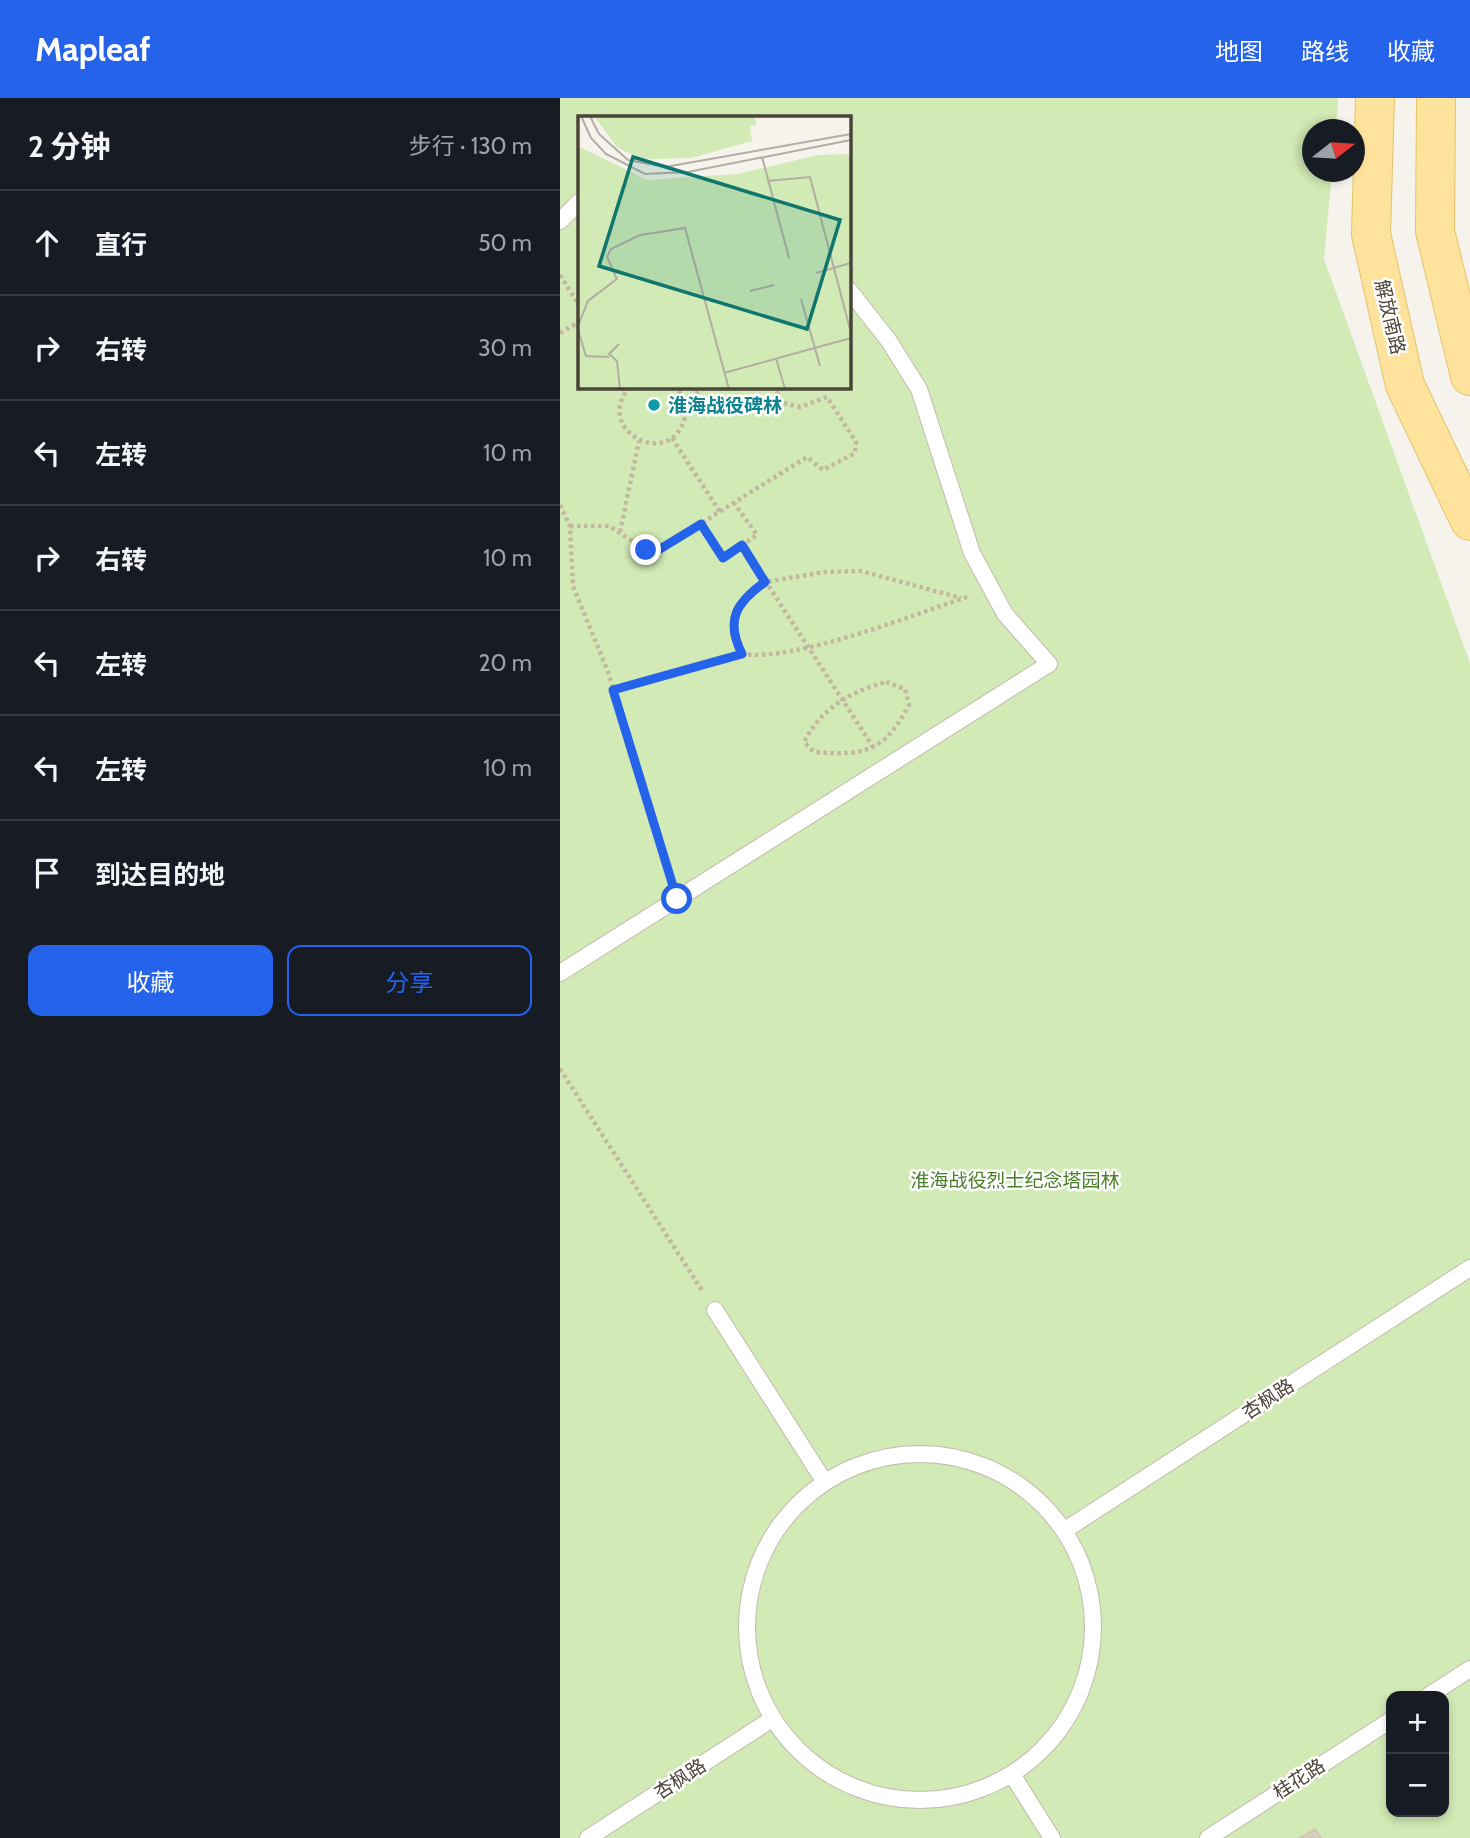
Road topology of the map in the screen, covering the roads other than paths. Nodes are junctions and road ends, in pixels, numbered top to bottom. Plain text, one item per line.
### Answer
1 (1375, 98) edge
2 (1436, 98) edge
3 (578, 203) edge
4 (560, 221) edge
5 (850, 291) edge
6 (1470, 376) edge
7 (1470, 522) edge
8 (560, 973) edge
9 (1470, 1268) edge
10 (715, 1310) road end
11 (824, 1480) junction
12 (1065, 1530) junction
13 (1470, 1669) edge
14 (1435, 1691) edge
15 (772, 1719) junction
16 (1386, 1723) edge
17 (1013, 1776) junction
18 (588, 1838) edge
19 (1052, 1838) edge
20 (1208, 1838) edge

1 - 7 main road, 解放南路
2 - 6 main road
3 - 4 lane
5 - 8 lane
9 - 12 lane, 杏枫路
10 - 11 lane
11 - 12 lane
11 - 15 lane
12 - 17 lane
13 - 14 lane
15 - 17 lane
15 - 18 lane, 杏枫路
16 - 20 lane, 桂花路
17 - 19 lane

